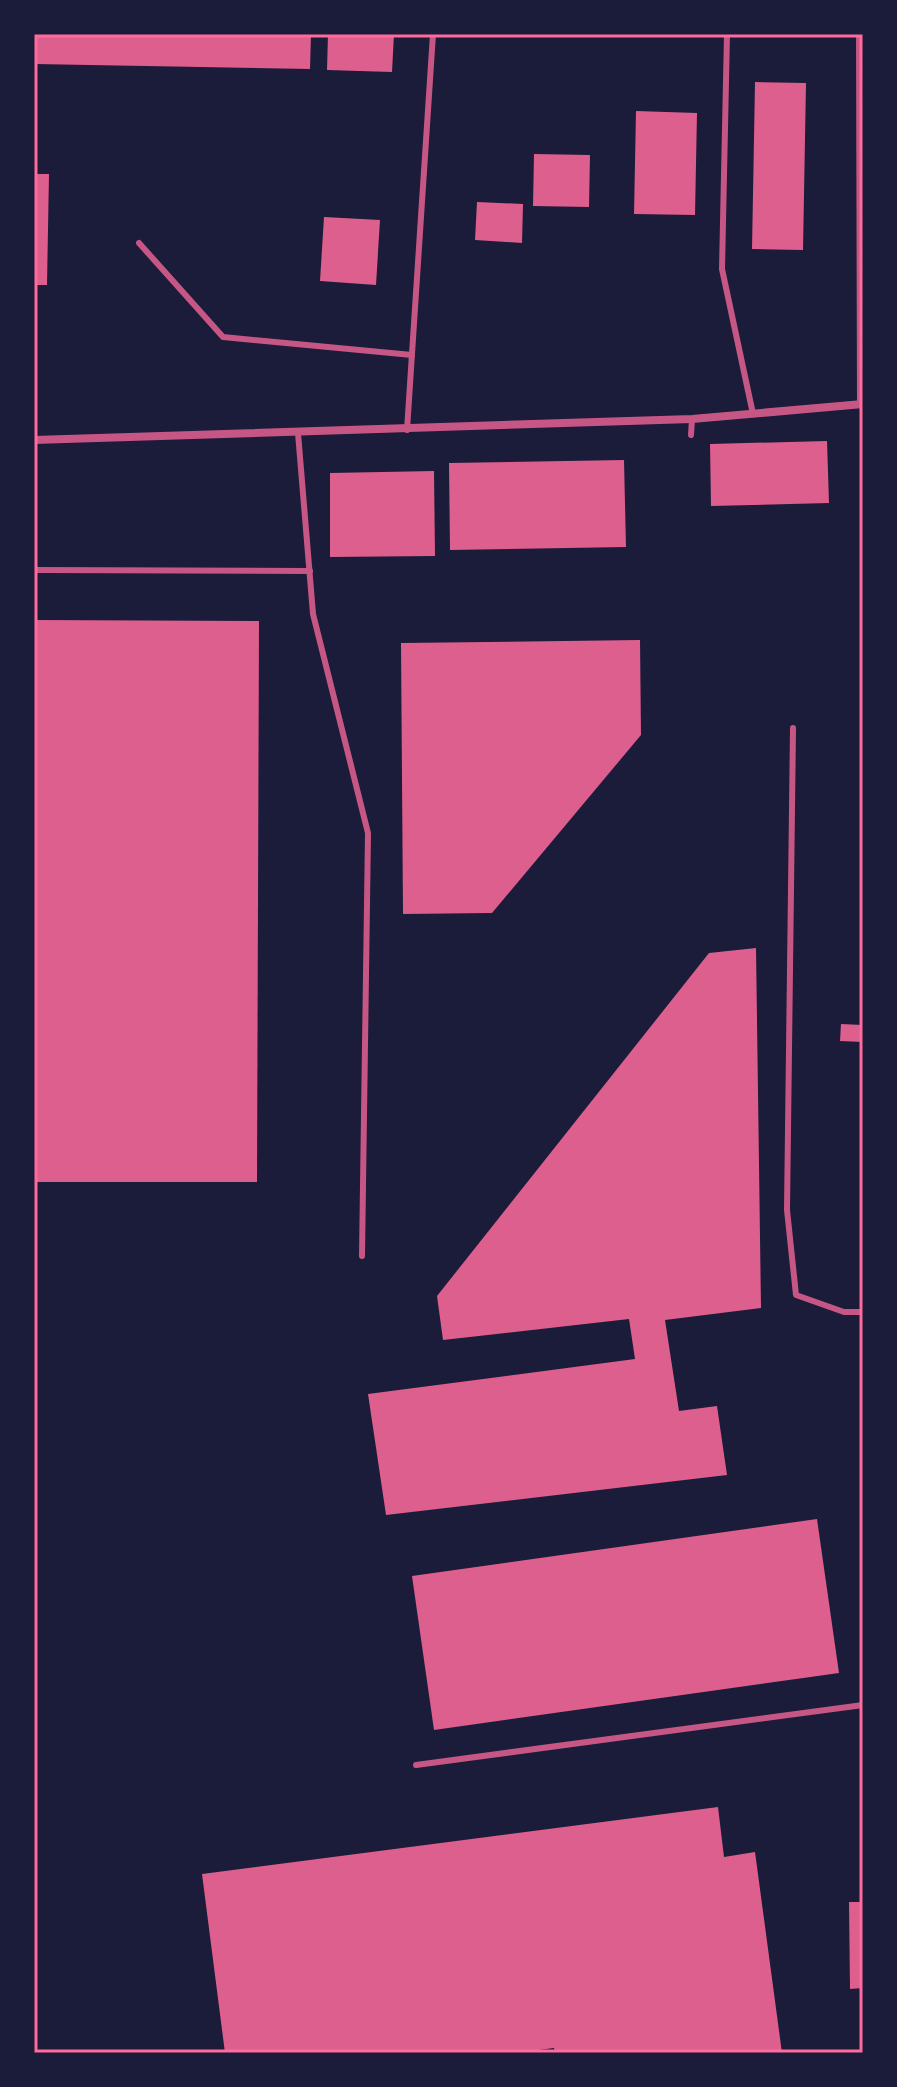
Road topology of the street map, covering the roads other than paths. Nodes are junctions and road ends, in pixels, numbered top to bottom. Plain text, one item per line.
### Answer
1 (433, 34) edge
2 (727, 34) edge
3 (859, 34) edge
4 (139, 243) dead end
5 (412, 355) junction
6 (861, 404) edge
7 (753, 414) junction
8 (692, 419) junction
9 (407, 430) junction
10 (298, 433) junction
11 (691, 435) dead end
12 (34, 440) edge
13 (34, 570) edge
14 (310, 571) junction
15 (793, 728) dead end
16 (362, 1256) dead end
17 (863, 1312) edge
18 (863, 1705) edge
19 (416, 1765) dead end

1 - 5 lane
2 - 7 lane
3 - 6 lane
4 - 5 lane
5 - 9 lane
6 - 7 street
7 - 8 street
8 - 9 street
8 - 11 lane
9 - 10 street
10 - 12 street
10 - 14 lane
13 - 14 lane
14 - 16 lane
15 - 17 lane
18 - 19 lane

